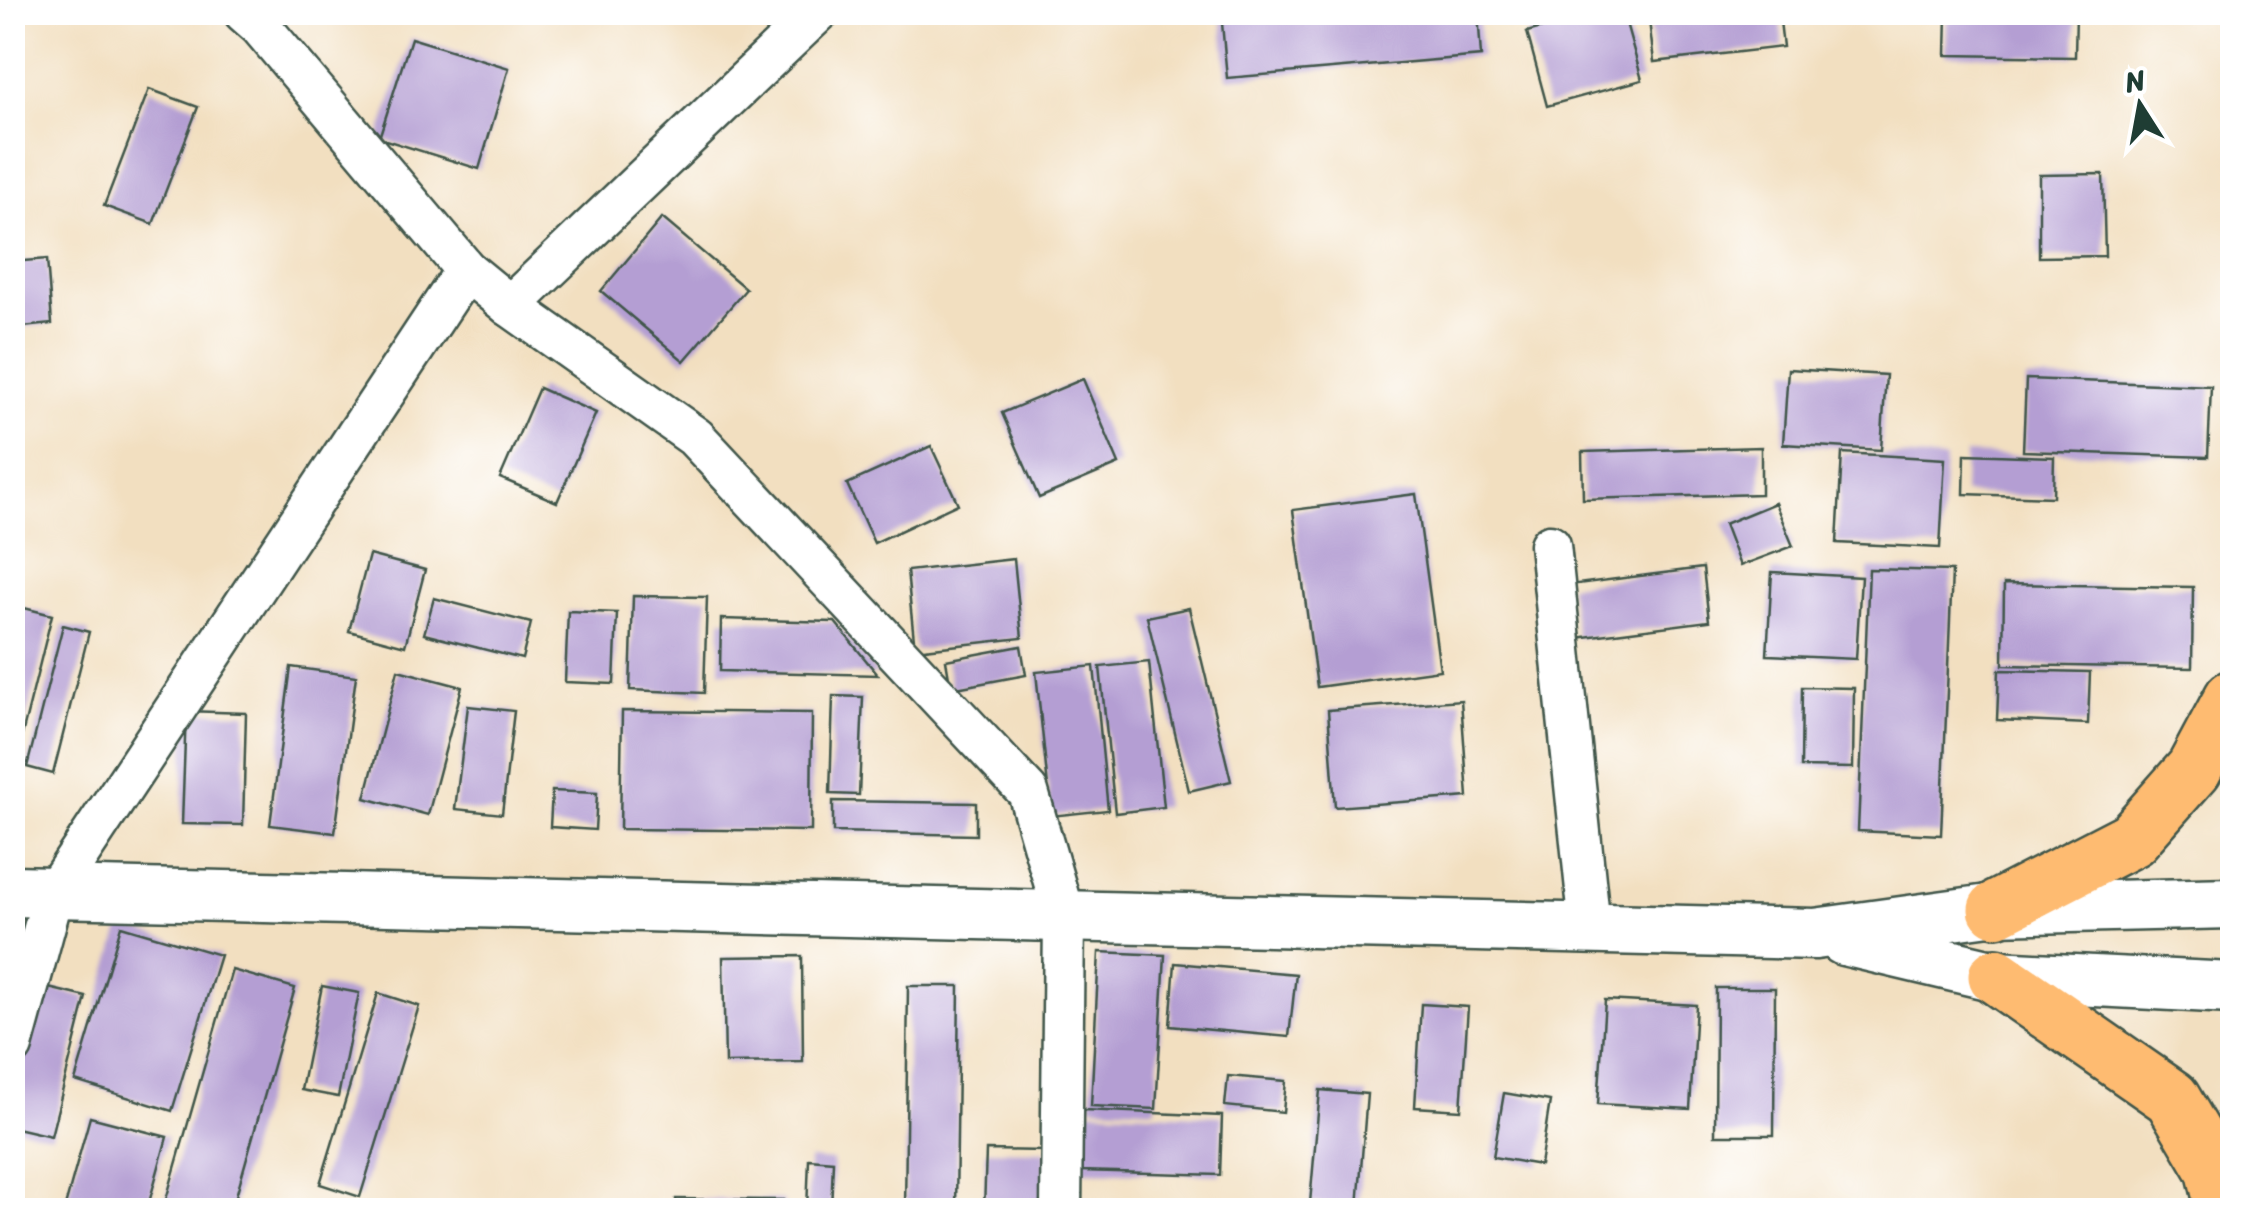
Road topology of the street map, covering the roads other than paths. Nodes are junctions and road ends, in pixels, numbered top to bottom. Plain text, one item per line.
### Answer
1 (244, 12) edge
2 (818, 12) edge
3 (466, 270) junction
4 (510, 306) junction
5 (1550, 545) dead end
6 (2232, 698) edge
7 (33, 891) edge
8 (2232, 903) edge
9 (1996, 909) junction
10 (1064, 916) junction
11 (1590, 928) junction
12 (1815, 934) junction
13 (1996, 976) junction
14 (2232, 988) edge
15 (12, 1046) edge
16 (1060, 1210) edge
17 (2224, 1210) edge

1 - 3 street
2 - 4 street
3 - 4 street
3 - 7 street
4 - 10 street
5 - 11 street
6 - 9 highway
7 - 10 street
7 - 15 street
8 - 9 street
9 - 12 street
10 - 11 street
10 - 16 street
11 - 12 street
12 - 13 street
13 - 14 street
13 - 17 highway

